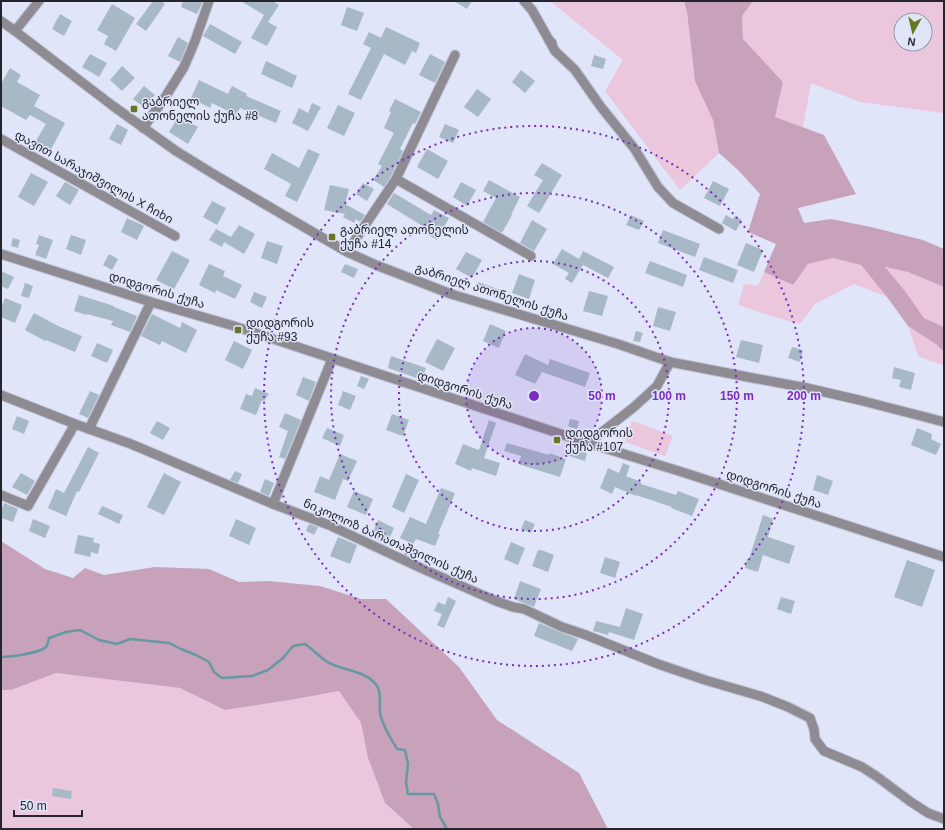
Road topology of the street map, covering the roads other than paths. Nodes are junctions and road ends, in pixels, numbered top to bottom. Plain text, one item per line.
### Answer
1 (39, 1) edge
2 (209, 1) edge
3 (524, 1) edge
4 (1, 21) edge
5 (15, 31) junction
6 (549, 40) junction
7 (455, 56) dead end
8 (584, 69) dead end
9 (143, 128) junction
10 (1, 139) edge
11 (396, 179) junction
12 (719, 229) dead end
13 (175, 236) dead end
14 (348, 252) junction
15 (1, 254) edge
16 (531, 256) dead end
17 (151, 302) junction
18 (332, 359) junction
19 (670, 362) junction
20 (1, 396) edge
21 (944, 422) edge
22 (75, 424) junction
23 (89, 428) junction
24 (588, 443) junction
25 (1, 496) edge
26 (273, 504) junction
27 (944, 558) edge
28 (944, 819) edge

1 - 5 street
2 - 9 street
3 - 6 street
4 - 5 street, გაბრიელ ათონელის ქუჩა
5 - 9 street, გაბრიელ ათონელის ქუჩა
6 - 8 street
6 - 12 street
7 - 11 street
9 - 14 street, გაბრიელ ათონელის ქუჩა
10 - 13 street, დავით სარაჯიშვილის X ჩიხი
11 - 14 street
11 - 16 street
14 - 19 street, გაბრიელ ათონელის ქუჩა
15 - 17 street, დიდგორის ქუჩა
17 - 18 street, დიდგორის ქუჩა
17 - 23 street
18 - 24 street, დიდგორის ქუჩა
18 - 26 street
19 - 21 street, გაბრიელ ათონელის ქუჩა
19 - 24 street
20 - 22 street, ნიკოლოზ ბარათაშვილის ქუჩა
22 - 23 street, ნიკოლოზ ბარათაშვილის ქუჩა
22 - 25 street
23 - 26 street, ნიკოლოზ ბარათაშვილის ქუჩა
24 - 27 street, დიდგორის ქუჩა
26 - 28 street, ნიკოლოზ ბარათაშვილის ქუჩა

